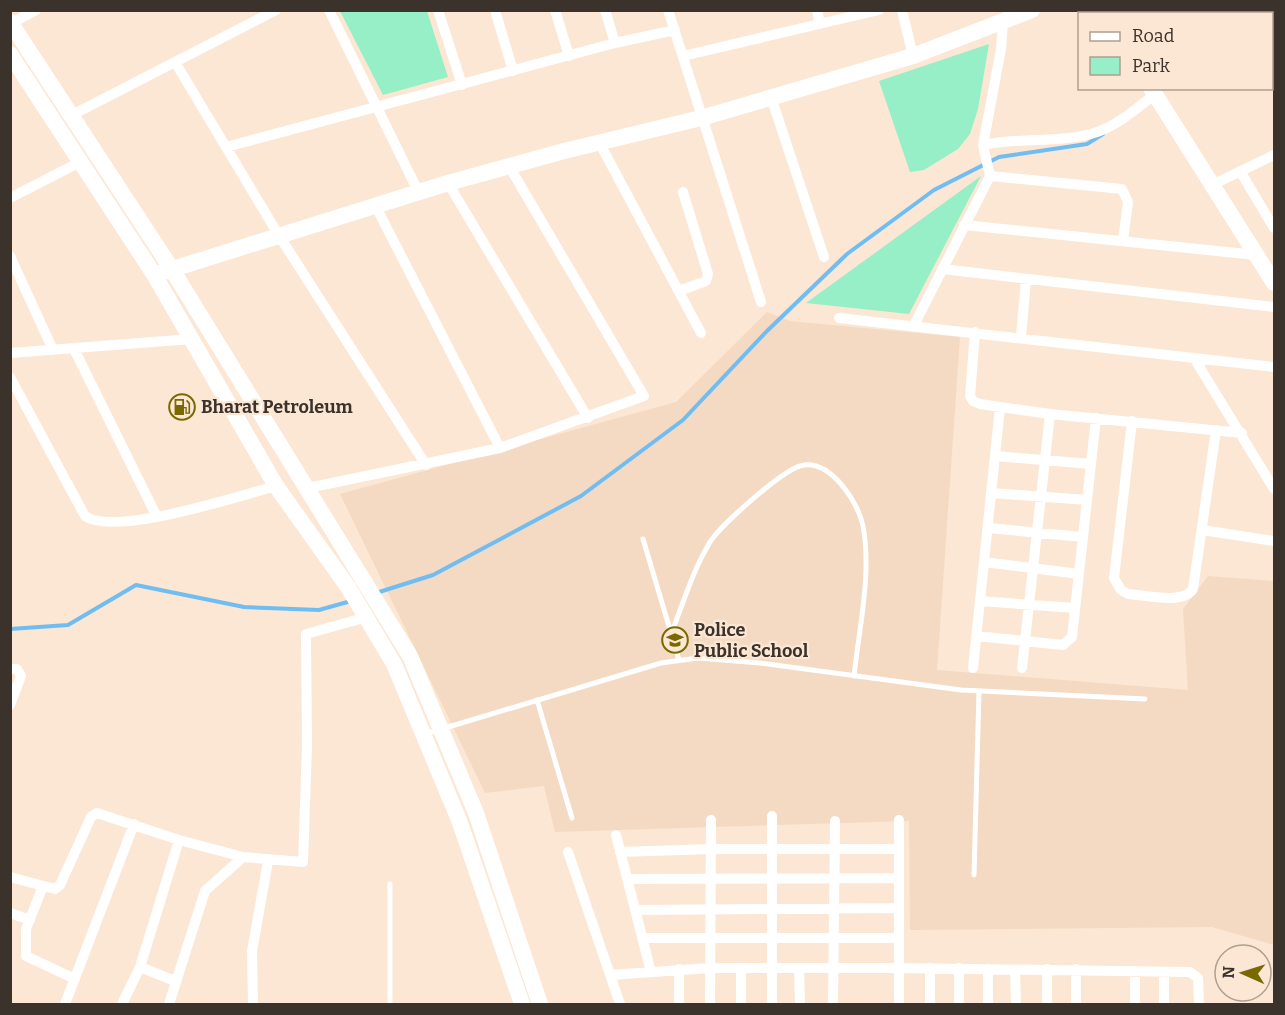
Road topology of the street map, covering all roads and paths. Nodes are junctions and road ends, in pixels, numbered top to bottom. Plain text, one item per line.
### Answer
1 (36, 10) edge
2 (276, 10) edge
3 (329, 10) edge
4 (438, 10) edge
5 (495, 10) edge
6 (555, 10) edge
7 (605, 10) edge
8 (668, 10) edge
9 (817, 10) edge
10 (879, 10) edge
11 (902, 10) edge
12 (1032, 10) edge
13 (1003, 22) junction
14 (11, 23) edge
15 (820, 24) junction
16 (675, 30) junction
17 (615, 44) junction
18 (27, 46) junction
19 (11, 56) edge
20 (569, 56) junction
21 (683, 56) junction
22 (913, 56) junction
23 (175, 62) junction
24 (513, 71) junction
25 (462, 85) junction
26 (1153, 91) edge
27 (771, 97) junction
28 (377, 108) junction
29 (72, 115) junction
30 (701, 118) junction
31 (599, 142) junction
32 (983, 145) junction
33 (226, 147) junction
34 (1275, 155) edge
35 (80, 162) junction
36 (509, 166) junction
37 (988, 168) junction
38 (1240, 171) junction
39 (448, 183) junction
40 (1212, 185) junction
41 (418, 192) junction
42 (683, 192) dead end
43 (10, 198) edge
44 (375, 205) junction
45 (964, 225) junction
46 (1275, 228) edge
47 (278, 234) junction
48 (1123, 242) junction
49 (1256, 255) junction
50 (10, 256) edge
51 (824, 257) dead end
52 (171, 268) junction
53 (942, 269) junction
54 (155, 276) junction
55 (1026, 279) junction
56 (1275, 283) edge
57 (679, 291) junction
58 (761, 302) dead end
59 (1275, 307) edge
60 (840, 318) dead end
61 (914, 325) junction
62 (975, 332) junction
63 (701, 333) dead end
64 (1021, 337) junction
65 (192, 339) junction
66 (74, 349) junction
67 (53, 350) junction
68 (10, 353) edge
69 (1194, 358) junction
70 (1275, 367) edge
71 (10, 377) edge
72 (1000, 408) junction
73 (1050, 414) junction
74 (588, 418) junction
75 (1096, 418) junction
76 (1132, 421) junction
77 (1216, 430) junction
78 (1242, 433) junction
79 (500, 448) junction
80 (995, 456) junction
81 (1045, 460) junction
82 (1091, 464) junction
83 (426, 465) junction
84 (276, 486) junction
85 (308, 488) junction
86 (1275, 489) edge
87 (992, 493) junction
88 (1041, 496) junction
89 (1087, 500) junction
90 (157, 517) junction
91 (988, 528) junction
92 (1202, 530) junction
93 (1037, 533) junction
94 (1083, 537) junction
95 (643, 539) dead end
96 (1275, 541) edge
97 (984, 562) junction
98 (1033, 568) junction
99 (1079, 574) junction
100 (980, 601) junction
101 (1029, 605) junction
102 (1076, 608) junction
103 (368, 617) junction
104 (671, 634) junction
105 (976, 636) junction
106 (1025, 641) junction
107 (679, 660) junction
108 (973, 668) dead end
109 (1022, 668) dead end
110 (10, 669) edge
111 (854, 676) junction
112 (978, 691) junction
113 (1145, 699) dead end
114 (537, 700) junction
115 (10, 705) edge
116 (441, 729) junction
117 (425, 734) junction
118 (772, 816) dead end
119 (572, 819) dead end
120 (711, 820) dead end
121 (899, 820) dead end
122 (835, 821) dead end
123 (134, 824) junction
124 (616, 835) dead end
125 (179, 840) junction
126 (711, 849) junction
127 (772, 849) junction
128 (835, 849) junction
129 (899, 849) junction
130 (568, 852) dead end
131 (620, 852) junction
132 (243, 857) junction
133 (268, 861) junction
134 (974, 875) dead end
135 (10, 877) edge
136 (711, 878) junction
137 (772, 878) junction
138 (834, 878) junction
139 (627, 879) junction
140 (899, 879) junction
141 (390, 884) dead end
142 (43, 886) junction
143 (711, 908) junction
144 (772, 908) junction
145 (834, 908) junction
146 (899, 908) junction
147 (635, 910) junction
148 (10, 913) edge
149 (30, 920) junction
150 (710, 937) junction
151 (772, 937) junction
152 (642, 938) junction
153 (834, 938) junction
154 (899, 938) junction
155 (140, 967) junction
156 (710, 968) junction
157 (741, 968) junction
158 (772, 968) junction
159 (800, 968) junction
160 (834, 968) junction
161 (898, 968) junction
162 (930, 968) junction
163 (959, 968) junction
164 (679, 969) junction
165 (988, 969) junction
166 (1047, 969) junction
167 (1076, 969) junction
168 (1015, 970) junction
169 (1135, 971) junction
170 (651, 972) junction
171 (1164, 972) junction
172 (610, 975) junction
173 (75, 978) junction
174 (176, 981) junction
175 (65, 1005) edge
176 (122, 1005) edge
177 (169, 1005) edge
178 (253, 1005) edge
179 (390, 1005) edge
180 (522, 1005) edge
181 (540, 1005) edge
182 (620, 1005) edge
183 (679, 1005) edge
184 (710, 1005) edge
185 (741, 1005) edge
186 (772, 1005) edge
187 (800, 1005) edge
188 (833, 1005) edge
189 (899, 1005) edge
190 (930, 1005) edge
191 (959, 1005) edge
192 (988, 1005) edge
193 (1016, 1005) edge
194 (1047, 1005) edge
195 (1076, 1005) edge
196 (1135, 1005) edge
197 (1164, 1005) edge
198 (1199, 1005) edge

1 - 14 street
2 - 23 street
3 - 28 street
4 - 25 street
5 - 24 street
6 - 20 street
7 - 17 street
8 - 16 street
9 - 15 street
10 - 15 street
11 - 22 street
12 - 13 main road
13 - 22 main road
13 - 32 street
14 - 18 main road
15 - 21 street
16 - 17 street
16 - 21 street
17 - 20 street
18 - 19 street
18 - 29 main road
19 - 35 main road
20 - 24 street
21 - 30 street
22 - 27 main road
23 - 29 street
23 - 33 street
24 - 25 street
25 - 28 street
26 - 32 street
26 - 40 main road
27 - 30 main road
27 - 51 street
28 - 33 street
28 - 41 street
29 - 52 main road
30 - 31 main road
30 - 58 street
31 - 36 main road
31 - 57 street
32 - 37 street
33 - 47 street
34 - 38 street
35 - 43 street
35 - 54 main road
36 - 39 main road
36 - 74 street
37 - 45 street
37 - 48 street
38 - 40 street
38 - 46 street
39 - 41 main road
39 - 74 street
40 - 49 main road
41 - 44 main road
42 - 57 street
44 - 47 main road
44 - 79 street
45 - 48 street
45 - 53 street
47 - 52 main road
47 - 83 street
48 - 49 street
49 - 56 main road
50 - 67 street
52 - 54 main road
52 - 85 main road
53 - 55 street
53 - 61 street
54 - 65 main road
55 - 59 street
55 - 64 street
57 - 63 street
60 - 61 street
61 - 62 street
62 - 64 street
62 - 72 street
64 - 69 street
65 - 66 street
65 - 84 main road
66 - 67 street
66 - 90 street
67 - 68 street
69 - 70 street
69 - 78 street
71 - 90 street
72 - 73 street
72 - 80 street
73 - 75 street
73 - 81 street
74 - 79 street
75 - 76 street
75 - 82 street
76 - 77 street
76 - 92 street
77 - 78 street
77 - 92 street
78 - 86 street
79 - 83 street
80 - 81 street
80 - 87 street
81 - 82 street
81 - 88 street
82 - 89 street
83 - 85 street
84 - 90 street
84 - 103 main road
85 - 116 main road
87 - 88 street
87 - 91 street
88 - 89 street
88 - 93 street
89 - 94 street
91 - 93 street
91 - 97 street
92 - 96 street
93 - 94 street
93 - 98 street
94 - 99 street
95 - 104 lane
97 - 98 street
97 - 100 street
98 - 99 street
98 - 101 street
99 - 102 street
100 - 101 street
100 - 105 street
101 - 102 street
101 - 106 street
102 - 106 street
103 - 117 main road
103 - 133 street
104 - 107 lane
104 - 111 lane
105 - 106 street
105 - 108 street
106 - 109 street
107 - 111 lane
107 - 114 lane
110 - 115 street
111 - 112 lane
112 - 113 lane
112 - 134 lane
114 - 116 lane
114 - 119 lane
116 - 117 lane
116 - 181 main road
117 - 180 main road
118 - 127 street
120 - 126 street
121 - 129 street
122 - 128 street
123 - 125 street
123 - 142 street
123 - 173 street
124 - 131 street
125 - 132 street
125 - 155 street
126 - 127 street
126 - 131 street
126 - 136 street
127 - 128 street
127 - 137 street
128 - 129 street
128 - 138 street
129 - 140 street
130 - 172 street
131 - 139 street
132 - 133 street
132 - 174 street
133 - 178 street
135 - 142 street
136 - 137 street
136 - 139 street
136 - 143 street
137 - 138 street
137 - 144 street
138 - 140 street
138 - 145 street
139 - 147 street
140 - 146 street
141 - 179 lane
142 - 149 street
143 - 144 street
143 - 147 street
143 - 150 street
144 - 145 street
144 - 151 street
145 - 146 street
145 - 153 street
146 - 154 street
147 - 152 street
148 - 149 street
149 - 173 street
150 - 151 street
150 - 152 street
150 - 156 street
151 - 153 street
151 - 158 street
152 - 170 street
153 - 154 street
153 - 160 street
154 - 161 street
155 - 174 street
155 - 176 street
156 - 157 street
156 - 164 street
156 - 184 street
157 - 158 street
157 - 185 street
158 - 159 street
158 - 186 street
159 - 160 street
159 - 187 street
160 - 161 street
160 - 188 street
161 - 162 street
161 - 189 street
162 - 163 street
162 - 190 street
163 - 165 street
163 - 191 street
164 - 170 street
164 - 183 street
165 - 168 street
165 - 192 street
166 - 167 street
166 - 168 street
166 - 194 street
167 - 169 street
167 - 195 street
168 - 193 street
169 - 171 street
169 - 196 street
170 - 172 street
171 - 197 street
171 - 198 street
172 - 182 street
173 - 175 street
174 - 177 street

